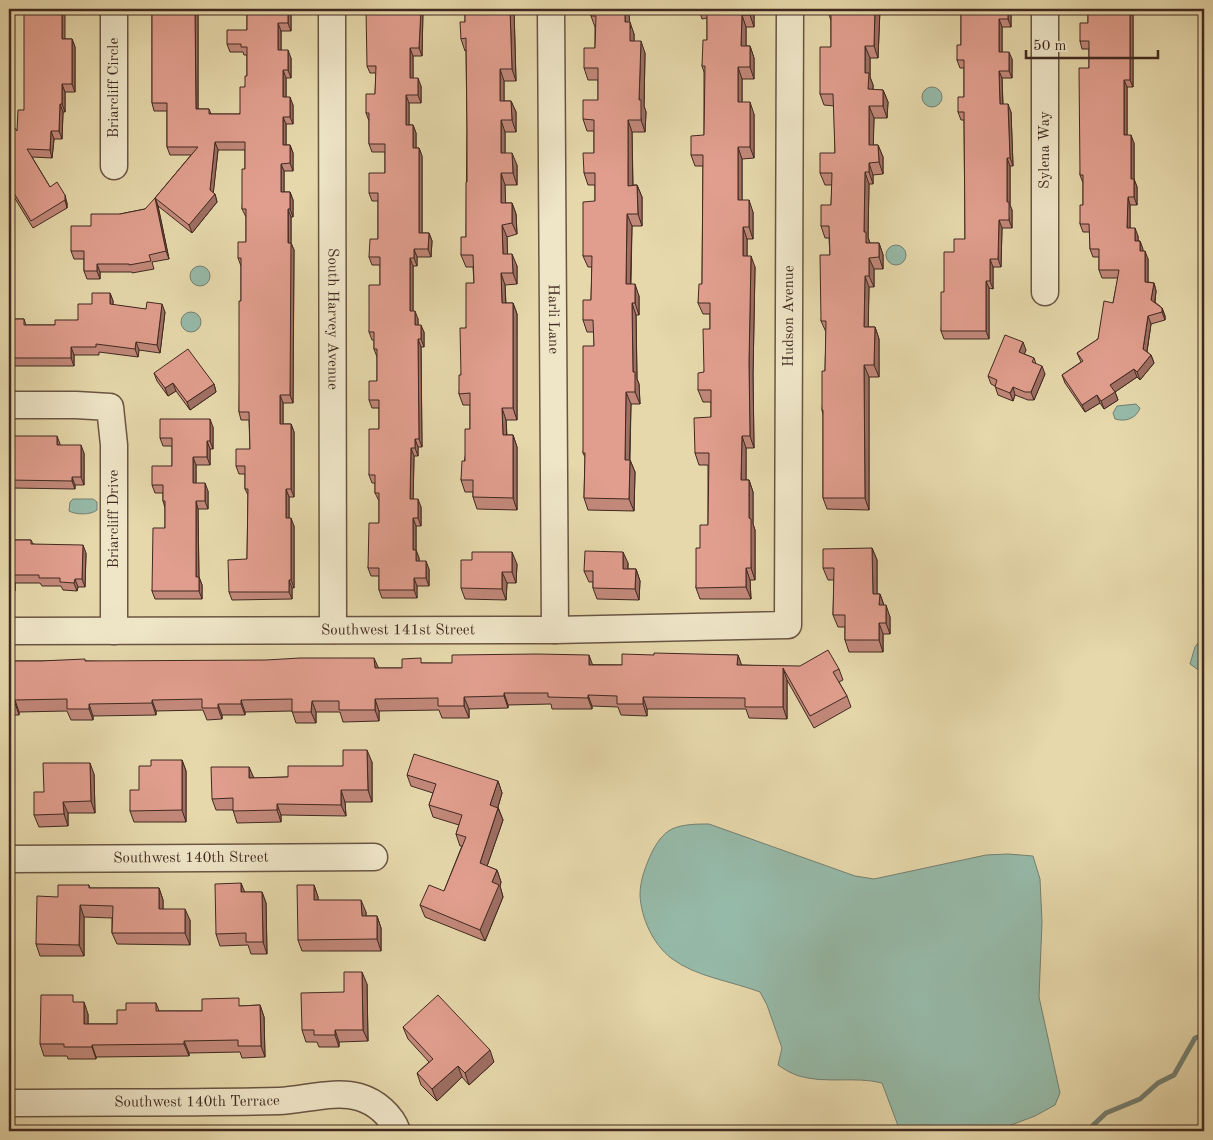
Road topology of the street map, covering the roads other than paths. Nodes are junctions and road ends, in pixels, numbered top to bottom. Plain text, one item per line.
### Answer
1 (114, 9) edge
2 (332, 9) edge
3 (551, 9) edge
4 (790, 9) edge
5 (1045, 9) edge
6 (114, 166) dead end
7 (1045, 292) dead end
8 (9, 405) edge
9 (788, 625) joint
10 (333, 630) junction
11 (555, 630) junction
12 (9, 631) edge
13 (114, 631) junction
14 (374, 857) dead end
15 (9, 859) edge
16 (9, 1103) edge
17 (397, 1131) edge

1 - 6 street, Briarcliff Circle
2 - 10 street, South Harvey Avenue
3 - 11 street, Harli Lane
4 - 9 street, Hudson Avenue
5 - 7 street, Sylena Way
8 - 13 street, Briarcliff Drive
9 - 11 street, Southwest 141st Street
10 - 11 street, Southwest 141st Street
10 - 13 street, Southwest 141st Street
12 - 13 street, Southwest 141st Street
14 - 15 street, Southwest 140th Street
16 - 17 street, Southwest 140th Terrace

